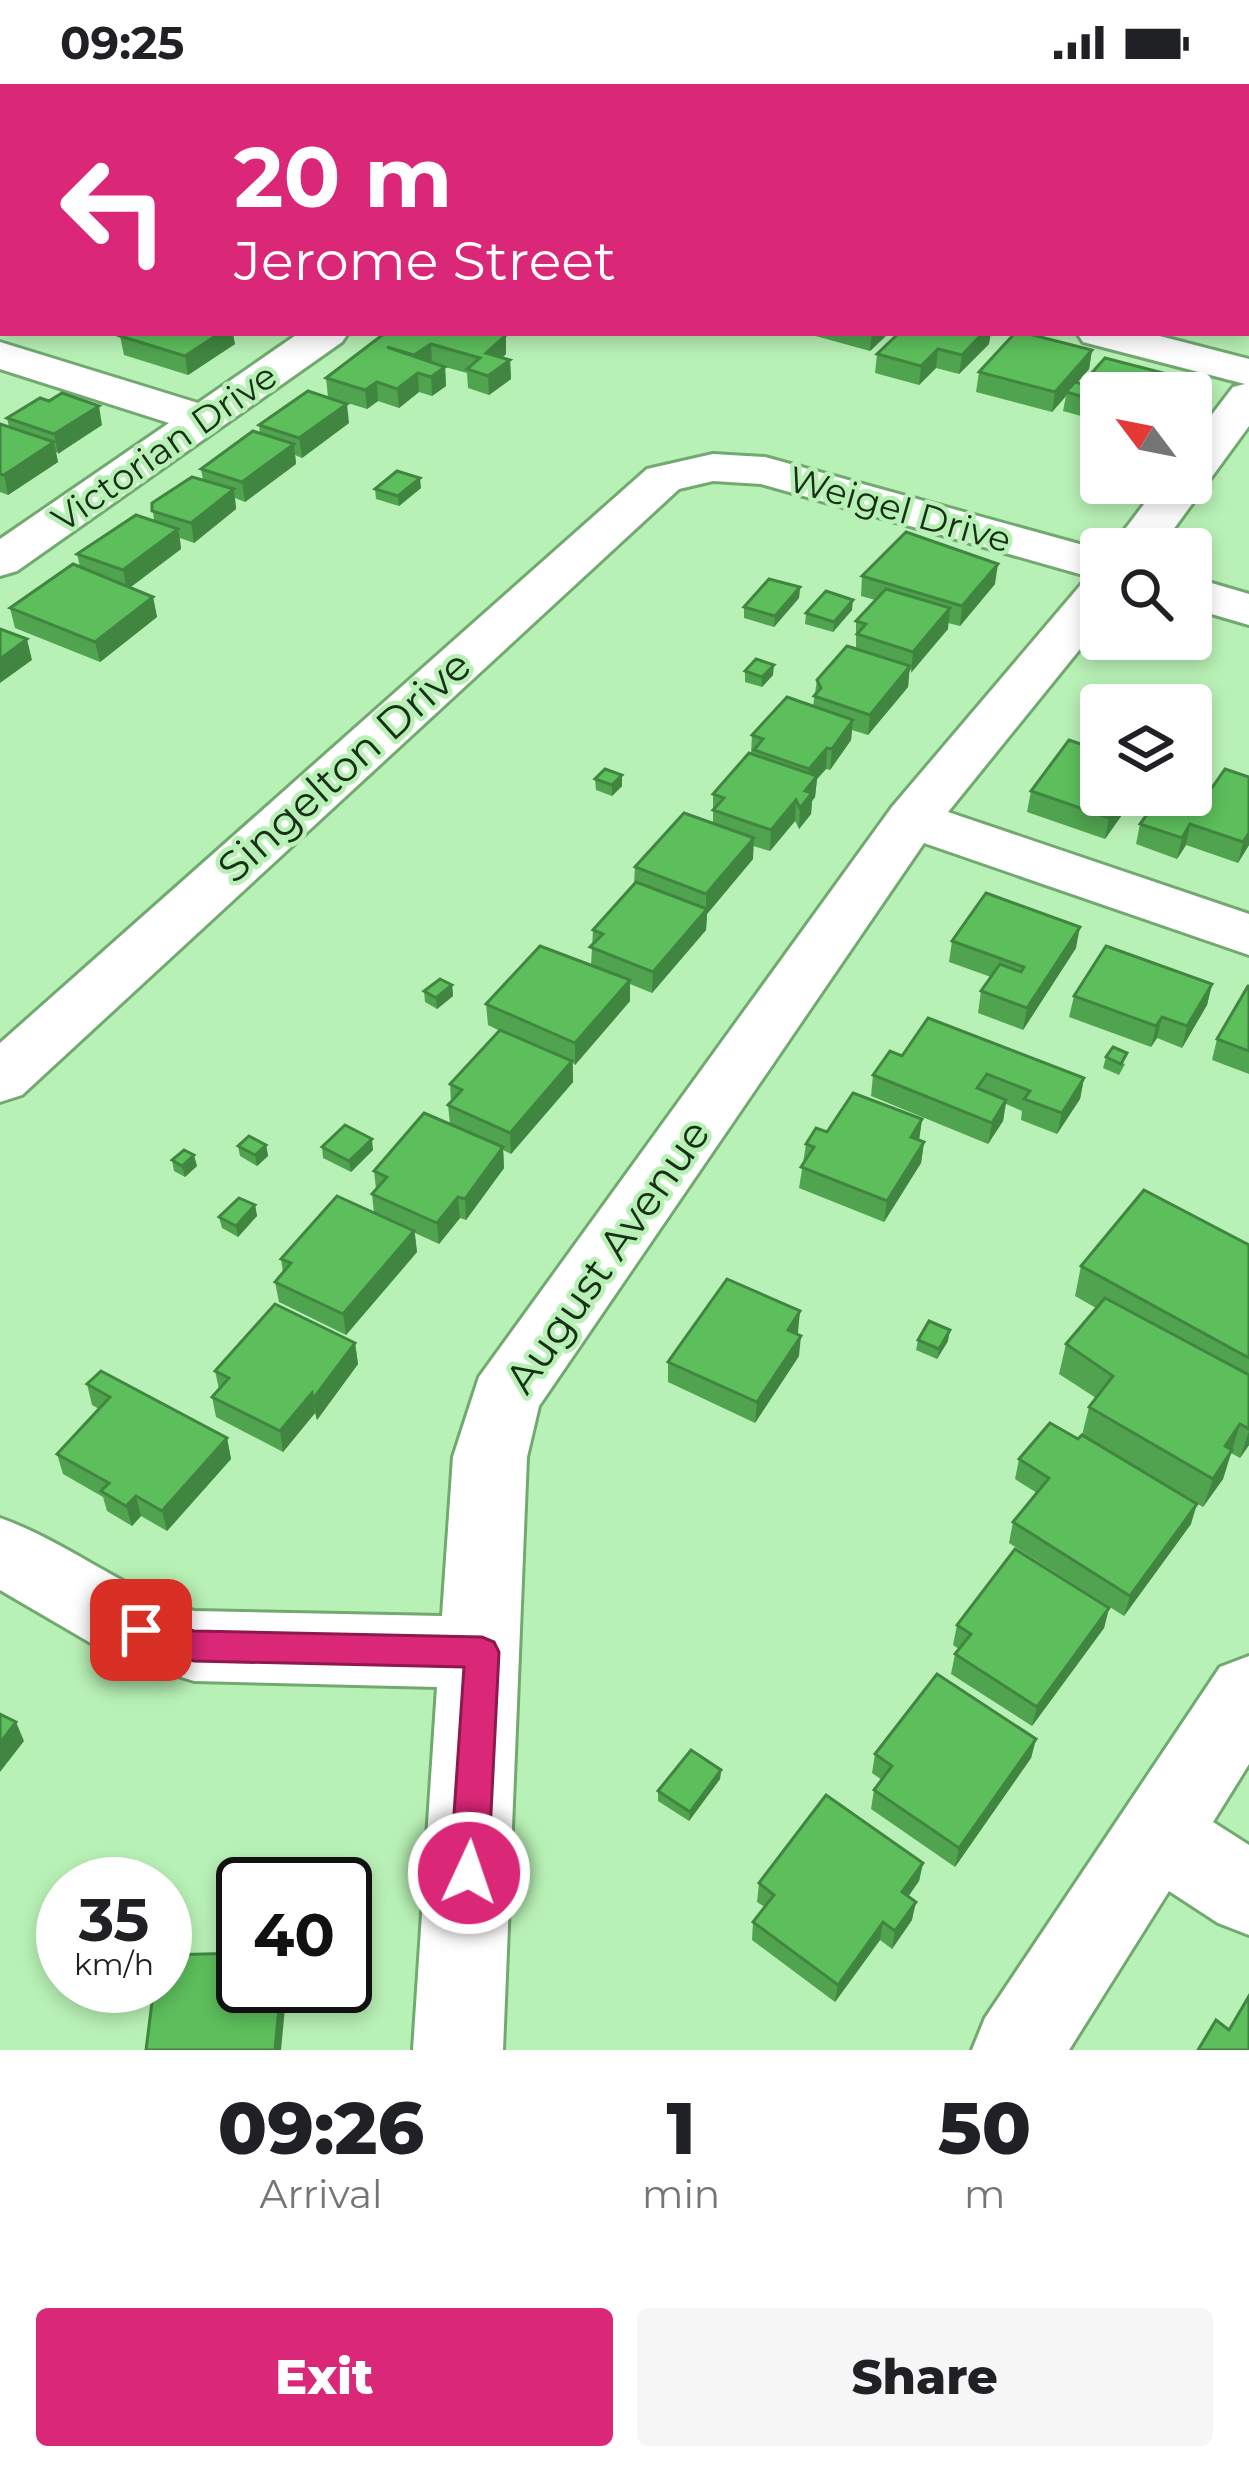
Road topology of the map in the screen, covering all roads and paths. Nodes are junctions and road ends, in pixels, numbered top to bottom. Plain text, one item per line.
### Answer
1 (323, 336) edge
2 (1109, 336) edge
3 (0, 355) edge
4 (1249, 372) edge
5 (1249, 396) edge
6 (203, 419) junction
7 (1212, 445) edge
8 (697, 467) joint
9 (1168, 504) edge
10 (1150, 528) edge
11 (1080, 559) edge
12 (0, 561) edge
13 (1212, 599) edge
14 (1249, 610) edge
15 (1080, 616) edge
16 (912, 819) junction
17 (1249, 935) edge
18 (0, 1079) edge
19 (0, 1551) edge
20 (482, 1652) junction
21 (1249, 1693) edge
22 (1157, 1834) junction
23 (1249, 1893) edge
24 (458, 2050) edge
25 (1017, 2050) edge

1 - 6 street, Victorian Drive
2 - 4 street
3 - 6 street
5 - 7 street
6 - 12 street, Victorian Drive
8 - 11 street, Weigel Drive
8 - 18 street, Singelton Drive
9 - 10 street
13 - 14 street
15 - 16 street, August Avenue
16 - 17 street
16 - 20 street, August Avenue
19 - 20 street
20 - 24 street, August Avenue
21 - 22 street
22 - 23 street
22 - 25 street

